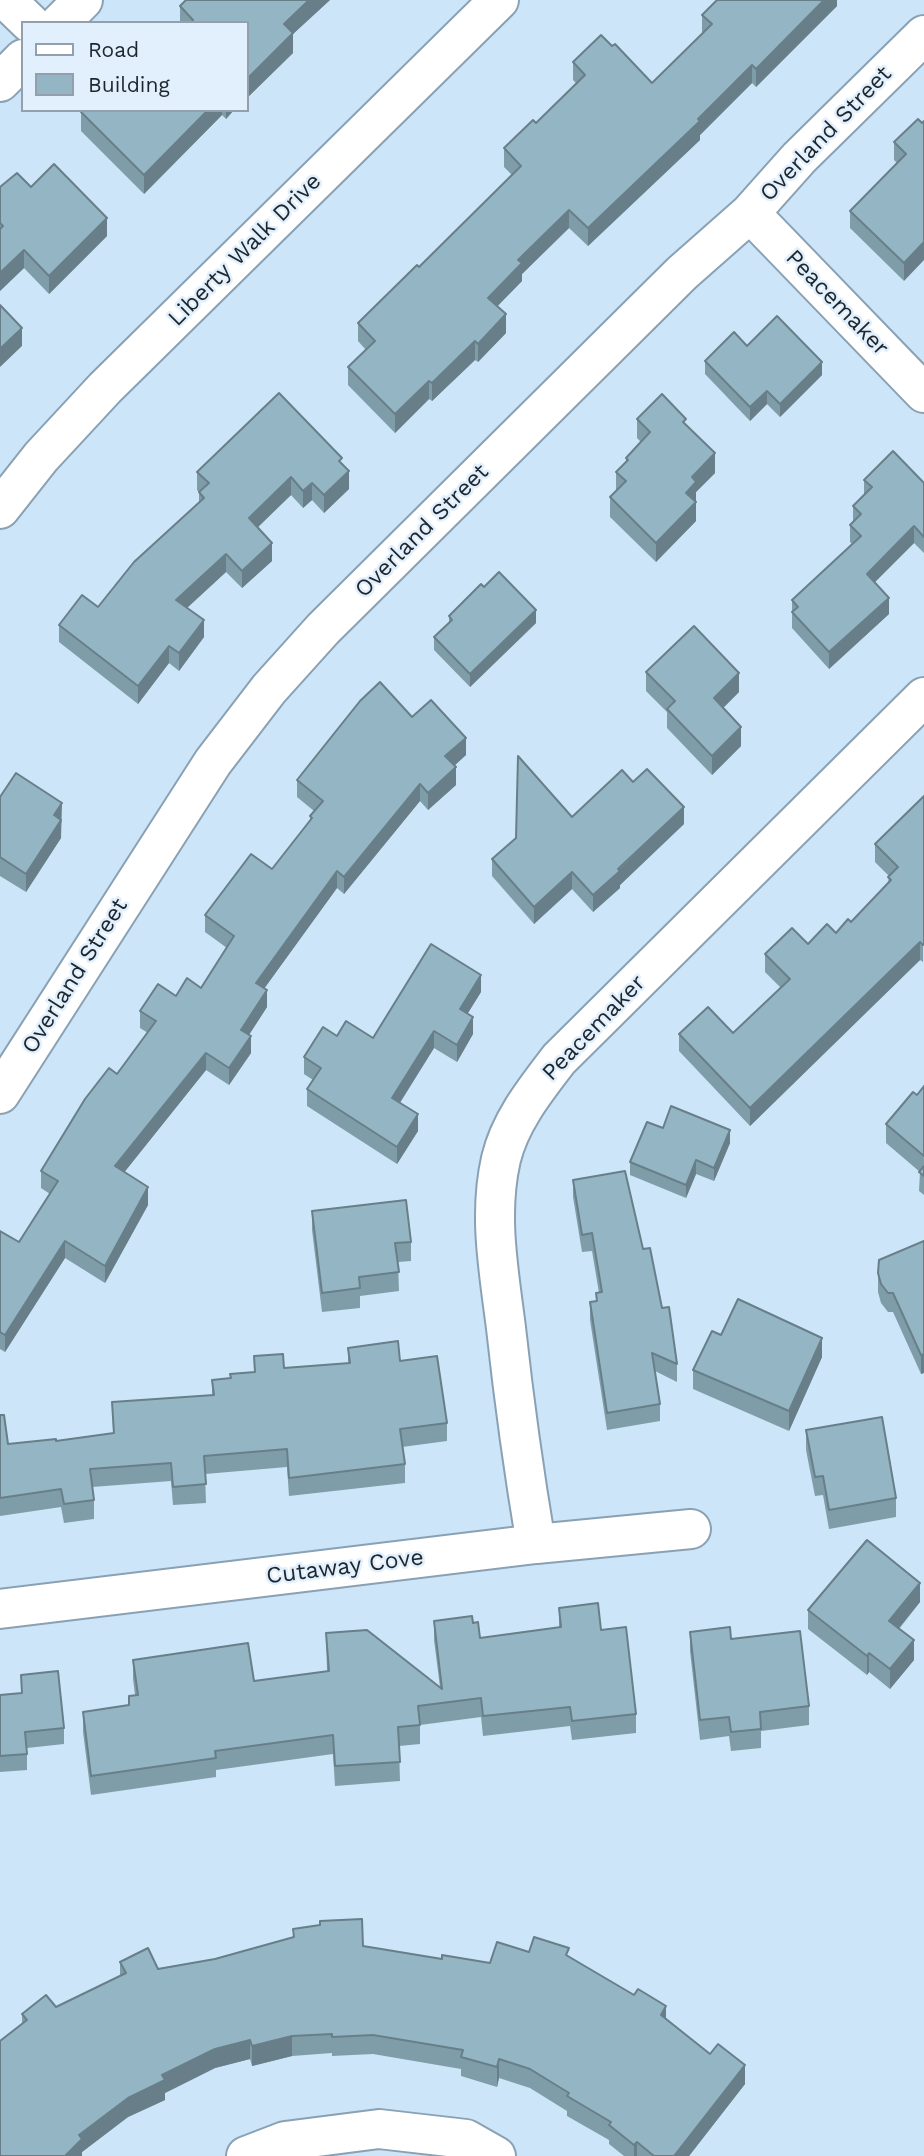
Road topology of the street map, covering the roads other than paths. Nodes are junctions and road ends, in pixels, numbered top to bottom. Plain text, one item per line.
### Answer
1 (6, 0) edge
2 (83, 0) edge
3 (499, 0) edge
4 (28, 21) edge
5 (62, 21) edge
6 (924, 35) edge
7 (21, 61) edge
8 (0, 82) edge
9 (750, 213) junction
10 (924, 393) edge
11 (0, 509) edge
12 (924, 697) edge
13 (0, 1094) edge
14 (691, 1529) dead end
15 (536, 1544) junction
16 (0, 1609) edge
17 (246, 2156) edge
18 (496, 2156) edge

1 - 4 street
2 - 5 street
3 - 11 street, Liberty Walk Drive
6 - 9 street, Overland Street
7 - 8 street
9 - 10 street, Peacemaker
9 - 13 street, Overland Street
12 - 15 street, Peacemaker
14 - 15 street, Cutaway Cove
15 - 16 street, Cutaway Cove
17 - 18 street

